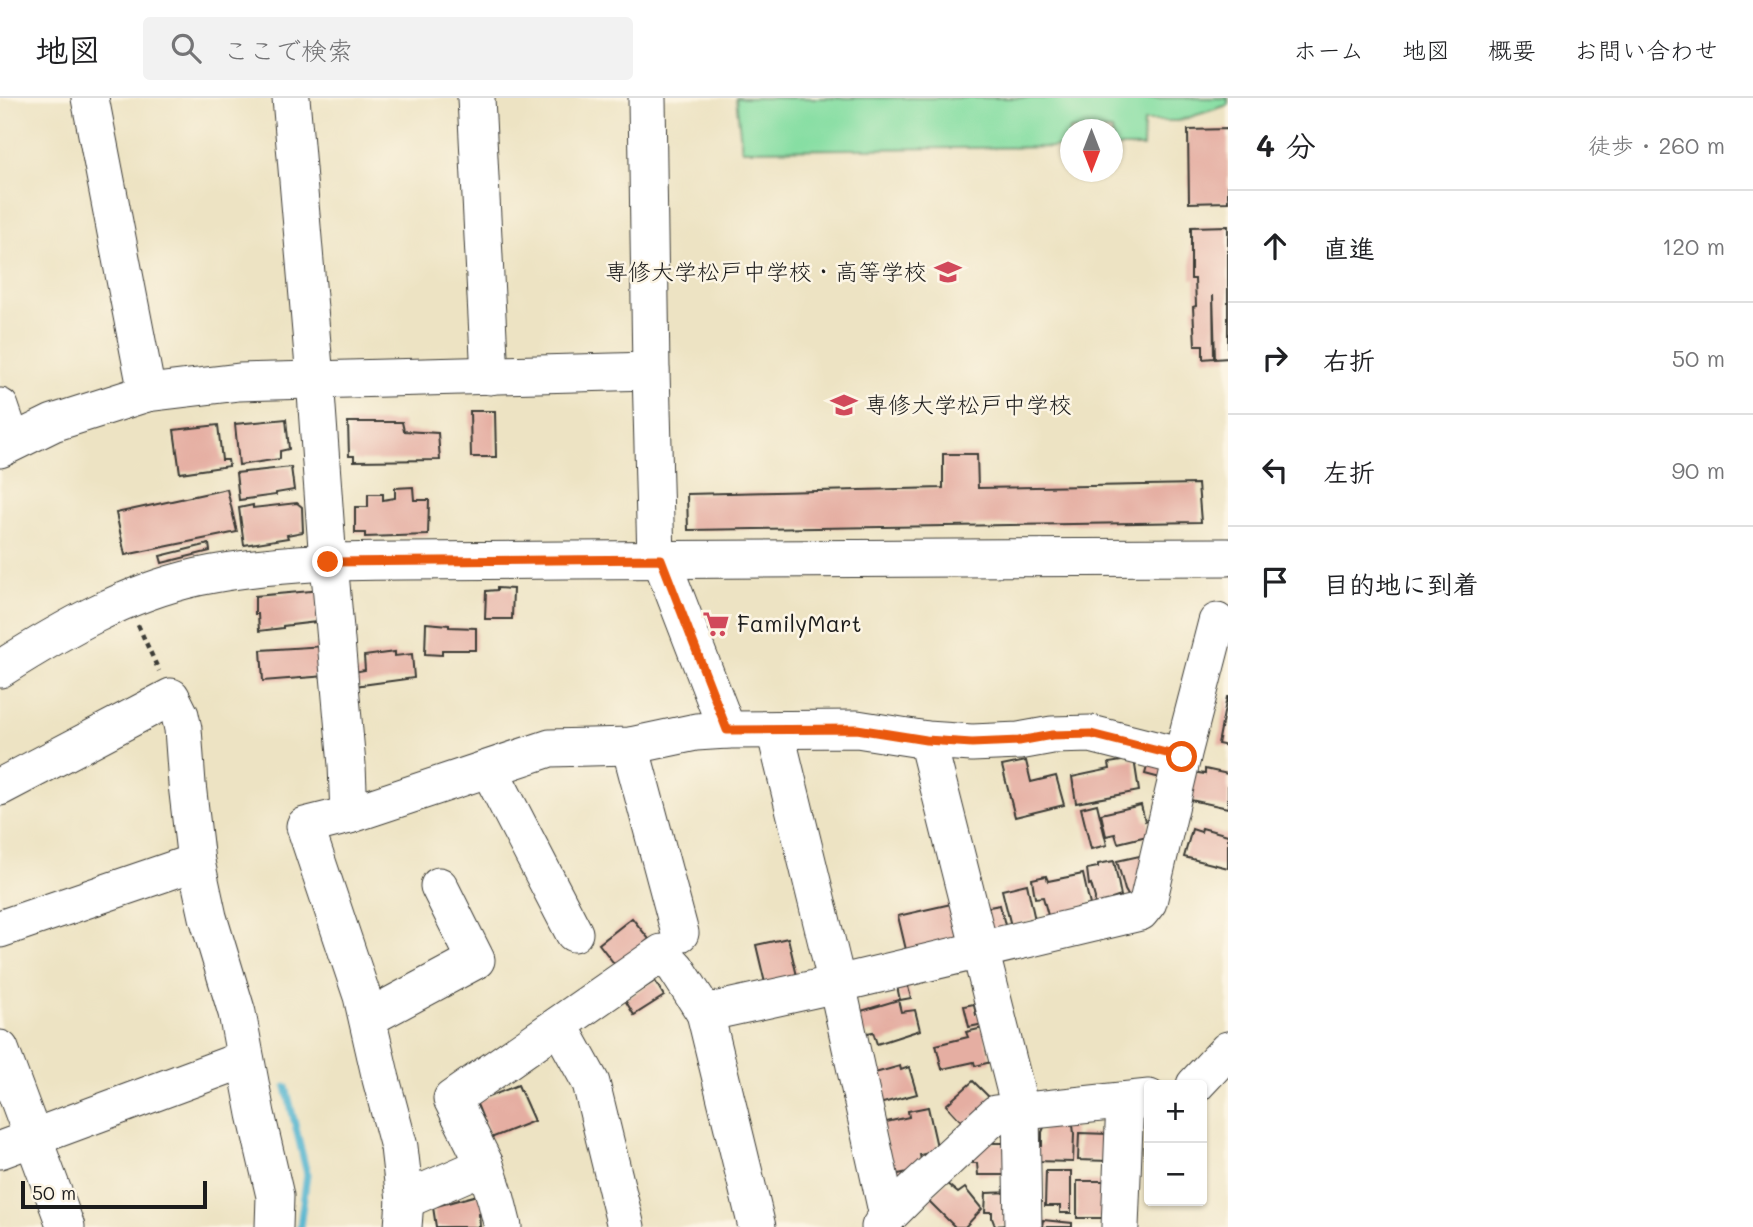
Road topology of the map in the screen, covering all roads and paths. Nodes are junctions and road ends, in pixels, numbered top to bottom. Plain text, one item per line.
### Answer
1 (90, 98) edge
2 (291, 98) edge
3 (476, 98) edge
4 (647, 98) edge
5 (651, 371) junction
6 (490, 376) junction
7 (315, 379) junction
8 (147, 393) junction
9 (0, 407) edge
10 (6, 445) edge
11 (1228, 557) edge
12 (658, 559) junction
13 (328, 562) junction
14 (134, 616) dead end
15 (1217, 622) dead end
16 (0, 670) edge
17 (171, 697) junction
18 (727, 730) junction
19 (775, 730) junction
20 (926, 740) junction
21 (629, 746) junction
22 (1182, 757) junction
23 (489, 769) junction
24 (0, 787) edge
25 (349, 815) junction
26 (196, 862) junction
27 (439, 886) dead end
28 (0, 929) edge
29 (574, 933) dead end
30 (680, 933) dead end
31 (980, 950) junction
32 (837, 984) junction
33 (705, 1013) junction
34 (368, 1018) junction
35 (559, 1025) junction
36 (0, 1049) edge
37 (1228, 1050) edge
38 (245, 1059) junction
39 (1200, 1080) edge
40 (1137, 1099) edge
41 (1021, 1112) junction
42 (16, 1144) edge
43 (485, 1165) junction
44 (404, 1214) edge
45 (884, 1221) edge
46 (66, 1227) edge
47 (274, 1227) edge
48 (503, 1227) edge
49 (626, 1227) edge
50 (757, 1227) edge
51 (1023, 1227) edge
52 (1120, 1227) edge

1 - 8 street
2 - 7 street
3 - 6 street
4 - 5 street
5 - 6 street
5 - 12 street
6 - 7 street
7 - 8 street
7 - 13 street
8 - 10 street
9 - 10 street
11 - 12 street
12 - 13 street
12 - 18 street
13 - 16 street
13 - 25 street
14 - 17 path
15 - 22 street
17 - 24 street
17 - 26 street
18 - 19 street
18 - 21 street
19 - 20 street
19 - 32 street
20 - 22 street
20 - 31 street
21 - 23 street
21 - 30 street
22 - 31 street
23 - 25 street
23 - 29 street
25 - 34 street
26 - 28 street
26 - 38 street
27 - 34 street
31 - 32 street
31 - 41 street
32 - 33 street
32 - 45 street
33 - 35 street
33 - 50 street
34 - 44 street
35 - 43 street
35 - 49 street
36 - 42 street
37 - 39 street
38 - 42 street
38 - 47 street
40 - 41 street
40 - 52 street
41 - 45 street
41 - 51 street
42 - 46 street
43 - 44 street
43 - 48 street

